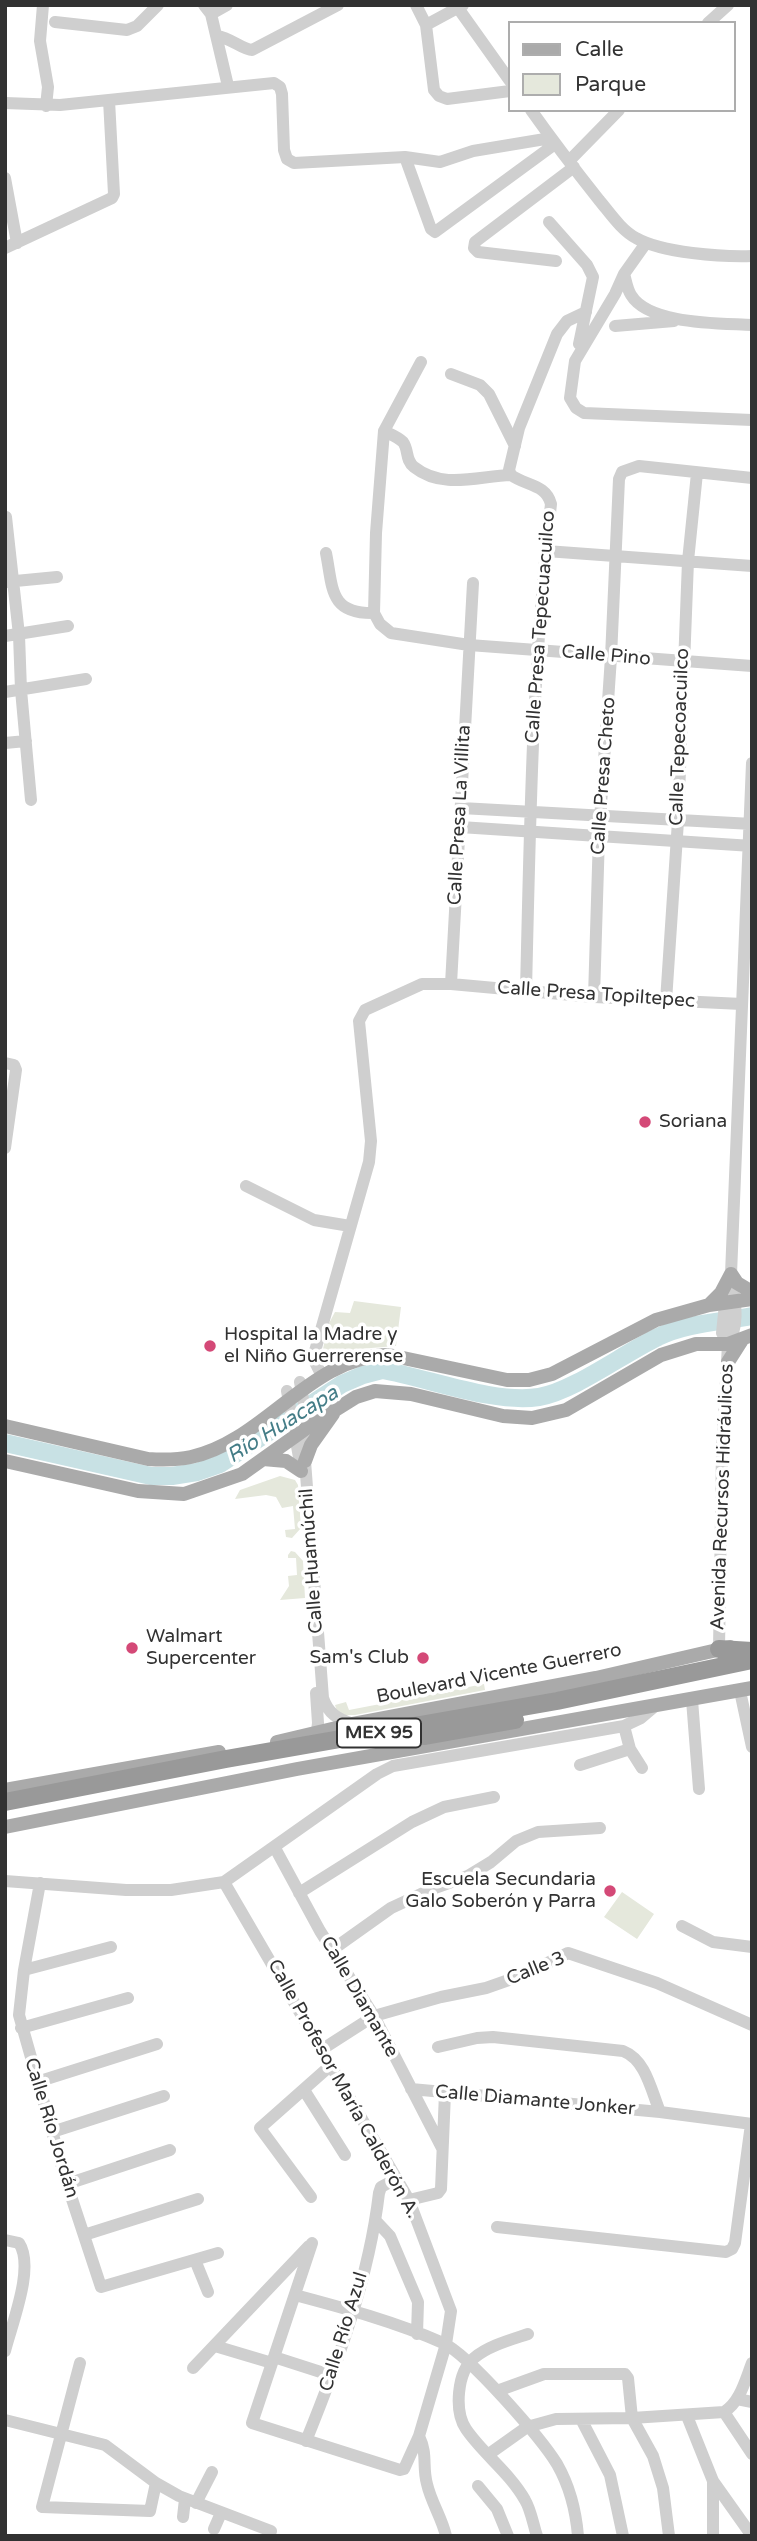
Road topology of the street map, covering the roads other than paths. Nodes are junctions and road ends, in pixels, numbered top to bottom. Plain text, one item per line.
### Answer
1 (43, 5) edge
2 (158, 5) edge
3 (227, 5) edge
4 (338, 5) edge
5 (416, 5) edge
6 (728, 5) edge
7 (460, 6) edge
8 (206, 8) edge
9 (710, 21) edge
10 (55, 22) dead end
11 (426, 25) junction
12 (216, 36) junction
13 (508, 78) edge
14 (228, 86) junction
15 (508, 91) edge
16 (109, 100) junction
17 (5, 103) edge
18 (46, 106) junction
19 (532, 112) edge
20 (617, 112) edge
21 (553, 141) junction
22 (405, 157) junction
23 (571, 164) junction
24 (6, 184) edge
25 (549, 222) dead end
26 (646, 243) junction
27 (11, 246) edge
28 (752, 256) edge
29 (556, 261) dead end
30 (624, 274) junction
31 (586, 312) junction
32 (675, 321) junction
33 (752, 325) edge
34 (615, 327) dead end
35 (575, 361) junction
36 (421, 362) dead end
37 (452, 374) dead end
38 (752, 420) edge
39 (384, 431) junction
40 (515, 446) junction
41 (696, 473) junction
42 (511, 475) junction
43 (752, 478) edge
44 (6, 517) edge
45 (546, 551) junction
46 (326, 553) dead end
47 (614, 554) junction
48 (688, 561) junction
49 (752, 566) edge
50 (57, 577) dead end
51 (9, 582) edge
52 (472, 583) dead end
53 (377, 619) junction
54 (68, 626) dead end
55 (19, 635) junction
56 (5, 636) edge
57 (470, 645) junction
58 (538, 650) junction
59 (611, 657) junction
60 (682, 662) junction
61 (752, 666) edge
62 (86, 679) dead end
63 (21, 690) junction
64 (5, 692) edge
65 (26, 741) junction
66 (5, 743) edge
67 (752, 763) edge
68 (31, 800) dead end
69 (461, 808) junction
70 (529, 812) junction
71 (601, 817) junction
72 (678, 821) junction
73 (750, 824) edge
74 (460, 827) junction
75 (530, 831) junction
76 (599, 835) junction
77 (676, 840) junction
78 (750, 845) edge
79 (452, 984) junction
80 (526, 990) junction
81 (594, 997) junction
82 (666, 1000) junction
83 (741, 1004) junction
84 (5, 1063) edge
85 (6, 1141) edge
86 (246, 1186) dead end
87 (349, 1226) junction
88 (731, 1274) junction
89 (752, 1292) edge
90 (752, 1299) edge
91 (725, 1305) junction
92 (737, 1336) edge
93 (375, 1355) junction
94 (728, 1362) joint
95 (319, 1370) junction
96 (301, 1386) junction
97 (288, 1396) junction
98 (337, 1409) junction
99 (5, 1426) edge
100 (302, 1431) junction
101 (263, 1459) junction
102 (5, 1461) edge
103 (303, 1466) junction
104 (752, 1643) edge
105 (719, 1649) junction
106 (752, 1651) edge
107 (752, 1660) edge
108 (752, 1671) edge
109 (746, 1690) edge
110 (692, 1700) junction
111 (654, 1707) junction
112 (425, 1711) junction
113 (465, 1716) junction
114 (353, 1724) junction
115 (624, 1726) junction
116 (317, 1731) junction
117 (752, 1747) edge
118 (630, 1749) junction
119 (580, 1765) dead end
120 (642, 1768) dead end
121 (699, 1789) dead end
122 (5, 1790) edge
123 (494, 1797) dead end
124 (5, 1802) edge
125 (5, 1812) edge
126 (5, 1827) edge
127 (600, 1828) dead end
128 (275, 1847) junction
129 (5, 1881) edge
130 (224, 1882) junction
131 (40, 1883) junction
132 (299, 1893) junction
133 (682, 1926) dead end
134 (111, 1947) dead end
135 (752, 1947) edge
136 (332, 1950) junction
137 (24, 1970) junction
138 (128, 1998) dead end
139 (374, 2016) junction
140 (752, 2025) edge
141 (21, 2028) junction
142 (157, 2044) dead end
143 (438, 2047) dead end
144 (321, 2050) junction
145 (330, 2066) junction
146 (37, 2082) junction
147 (411, 2089) junction
148 (304, 2090) junction
149 (445, 2093) junction
150 (164, 2096) dead end
151 (660, 2112) junction
152 (751, 2124) edge
153 (52, 2132) junction
154 (442, 2148) junction
155 (170, 2150) dead end
156 (345, 2155) dead end
157 (396, 2179) junction
158 (67, 2184) junction
159 (311, 2197) dead end
160 (198, 2199) dead end
161 (409, 2200) junction
162 (376, 2221) junction
163 (497, 2227) dead end
164 (84, 2235) junction
165 (5, 2241) edge
166 (218, 2253) dead end
167 (195, 2260) junction
168 (208, 2292) dead end
169 (295, 2295) junction
170 (352, 2311) junction
171 (417, 2334) junction
172 (528, 2334) dead end
173 (446, 2344) junction
174 (215, 2346) junction
175 (5, 2351) edge
176 (273, 2360) junction
177 (80, 2362) dead end
178 (469, 2363) junction
179 (752, 2363) edge
180 (193, 2368) dead end
181 (332, 2376) junction
182 (497, 2391) junction
183 (737, 2399) junction
184 (752, 2402) edge
185 (724, 2413) junction
186 (687, 2416) junction
187 (632, 2418) junction
188 (581, 2419) junction
189 (5, 2420) edge
190 (527, 2427) junction
191 (60, 2434) junction
192 (419, 2436) junction
193 (306, 2441) junction
194 (489, 2454) junction
195 (752, 2454) edge
196 (212, 2472) dead end
197 (713, 2480) junction
198 (156, 2483) junction
199 (478, 2487) dead end
200 (190, 2501) junction
201 (221, 2513) junction
202 (183, 2517) dead end
203 (214, 2529) dead end
204 (271, 2531) dead end
205 (446, 2536) edge
206 (508, 2536) edge
207 (537, 2536) edge
208 (578, 2536) edge
209 (623, 2536) edge
210 (669, 2536) edge
211 (713, 2536) edge
212 (752, 2536) edge

1 - 18 street
2 - 10 street
3 - 8 street
4 - 12 street
5 - 11 street
6 - 9 street
7 - 11 street
7 - 13 street
8 - 12 street
11 - 15 street
12 - 14 street
14 - 16 street
14 - 22 street
16 - 18 street
16 - 27 street
17 - 18 street
19 - 21 street
20 - 23 street
21 - 22 street
21 - 22 street
21 - 23 street
23 - 26 street
23 - 29 street
24 - 27 street
25 - 31 street
26 - 28 street
26 - 30 street
30 - 32 street
30 - 35 street
31 - 35 street
31 - 40 street
32 - 33 street
32 - 34 street
35 - 38 street
36 - 39 street
37 - 40 street
39 - 42 street
39 - 53 street
40 - 42 street
41 - 43 street
41 - 47 street, Calle Presa Cheto
41 - 48 street, Calle Tepecoacuilco
42 - 45 street, Calle Presa Tepecuacuilco
44 - 51 street
45 - 47 street
45 - 58 street, Calle Presa Tepecuacuilco
46 - 53 street, Calle Pino
47 - 48 street
47 - 59 street, Calle Presa Cheto
48 - 49 street
48 - 60 street, Calle Tepecoacuilco
50 - 51 street
51 - 55 street
52 - 57 street, Calle Presa La Villita
53 - 57 street, Calle Pino
54 - 55 street
55 - 56 street
55 - 63 street
57 - 58 street, Calle Pino
57 - 69 street, Calle Presa La Villita
58 - 59 street, Calle Pino
58 - 70 street, Calle Presa Tepecuacuilco
59 - 60 street, Calle Pino
59 - 71 street, Calle Presa Cheto
60 - 61 street, Calle Pino
60 - 72 street, Calle Tepecoacuilco
62 - 63 street
63 - 64 street
63 - 65 street
65 - 66 street
65 - 68 street
67 - 73 street
69 - 70 street
69 - 74 street, Calle Presa La Villita
70 - 71 street
70 - 75 street, Calle Presa Tepecuacuilco
71 - 72 street
71 - 76 street, Calle Presa Cheto
72 - 73 street
72 - 77 street, Calle Tepecoacuilco
73 - 78 street
74 - 75 street
74 - 79 street, Calle Presa La Villita
75 - 76 street
75 - 80 street, Calle Presa Tepecuacuilco
76 - 77 street
76 - 81 street, Calle Presa Cheto
77 - 78 street
77 - 82 street, Calle Tepecoacuilco
78 - 83 street
79 - 80 street, Calle Presa Topiltepec
79 - 87 street, Calle Presa Topiltepec
80 - 81 street, Calle Presa Topiltepec
81 - 82 street, Calle Presa Topiltepec
82 - 83 street, Calle Presa Topiltepec
83 - 88 street
84 - 85 street
86 - 87 street
87 - 95 street
88 - 89 main road
88 - 91 street
88 - 91 main road
90 - 91 main road
91 - 92 street
91 - 93 main road
92 - 94 main road
92 - 98 main road
93 - 95 street
93 - 96 main road
94 - 105 street, Avenida Recursos Hidráulicos
95 - 96 street
96 - 97 main road
96 - 100 street, Calle Huamúchil
97 - 99 main road
97 - 100 street, Calle Huamúchil
98 - 100 main road
98 - 103 main road
100 - 101 main road
100 - 103 street, Calle Huamúchil
101 - 102 main road
101 - 103 main road
103 - 114 street, Calle Huamúchil
103 - 116 street, Calle Huamúchil
104 - 105 main road, Boulevard Vicente Guerrero
105 - 106 highway
105 - 112 main road, Boulevard Vicente Guerrero
107 - 113 highway, Boulevard Vicente Guerrero / MEX 95
108 - 125 highway, MEX 95
109 - 110 main road
109 - 117 street
110 - 111 main road
110 - 121 street
111 - 115 street
111 - 126 main road
112 - 113 highway
112 - 114 main road, Boulevard Vicente Guerrero
113 - 124 highway, Boulevard Vicente Guerrero / MEX 95
114 - 116 main road, Boulevard Vicente Guerrero
115 - 118 street
115 - 128 street
116 - 122 main road, Boulevard Vicente Guerrero
118 - 119 street
118 - 120 street
123 - 132 street
127 - 136 street
128 - 130 street
128 - 132 street, Calle Diamante
129 - 131 street
130 - 131 street
130 - 144 street, Calle Profesor María Calderón A.
131 - 137 street, Calle Río Jordán
132 - 136 street, Calle Diamante
133 - 135 street
134 - 137 street
136 - 139 street, Calle Diamante
137 - 141 street, Calle Río Jordán
138 - 141 street
139 - 140 street, Calle 3
139 - 144 street, Calle 3
139 - 147 street, Calle Diamante
141 - 146 street, Calle Río Jordán
142 - 146 street
143 - 151 street
144 - 145 street, Calle Profesor María Calderón A.
145 - 148 street
145 - 157 street, Calle Profesor María Calderón A.
146 - 153 street, Calle Río Jordán
147 - 149 street, Calle Diamante Jonker
147 - 154 street, Calle Diamante
148 - 156 street
148 - 159 street
149 - 151 street, Calle Diamante Jonker
149 - 154 street
150 - 153 street
151 - 152 street, Calle Diamante Jonker
152 - 163 street
153 - 158 street, Calle Río Jordán
154 - 161 street
155 - 158 street
157 - 161 street, Calle Profesor María Calderón A.
157 - 162 street, Calle Río Azul
158 - 164 street, Calle Río Jordán
160 - 164 street
161 - 173 street, Calle Profesor María Calderón A.
162 - 170 street, Calle Río Azul
162 - 171 street
164 - 167 street, Calle Río Jordán
165 - 175 street
166 - 167 street
167 - 168 street
169 - 170 street
169 - 174 street
169 - 176 street
170 - 171 street
170 - 181 street, Calle Río Azul
171 - 173 street
172 - 178 street
173 - 178 street
173 - 192 street, Calle Profesor María Calderón A.
174 - 176 street
174 - 180 street
176 - 181 street
176 - 193 street
177 - 191 street
178 - 182 street
178 - 194 street
179 - 183 street
181 - 193 street, Calle Río Azul
182 - 187 street
182 - 190 street
183 - 184 street
183 - 185 street
185 - 186 street
185 - 195 street
186 - 187 street
186 - 197 street
187 - 188 street
187 - 210 street
188 - 190 street
188 - 209 street
189 - 191 street
190 - 194 street
190 - 208 street
191 - 198 street
191 - 198 street
192 - 193 street, Calle Profesor María Calderón A.
192 - 205 street
194 - 207 street
196 - 200 street
197 - 211 street
197 - 212 street
198 - 200 street
199 - 206 street
200 - 201 street
200 - 202 street
201 - 203 street
201 - 204 street

